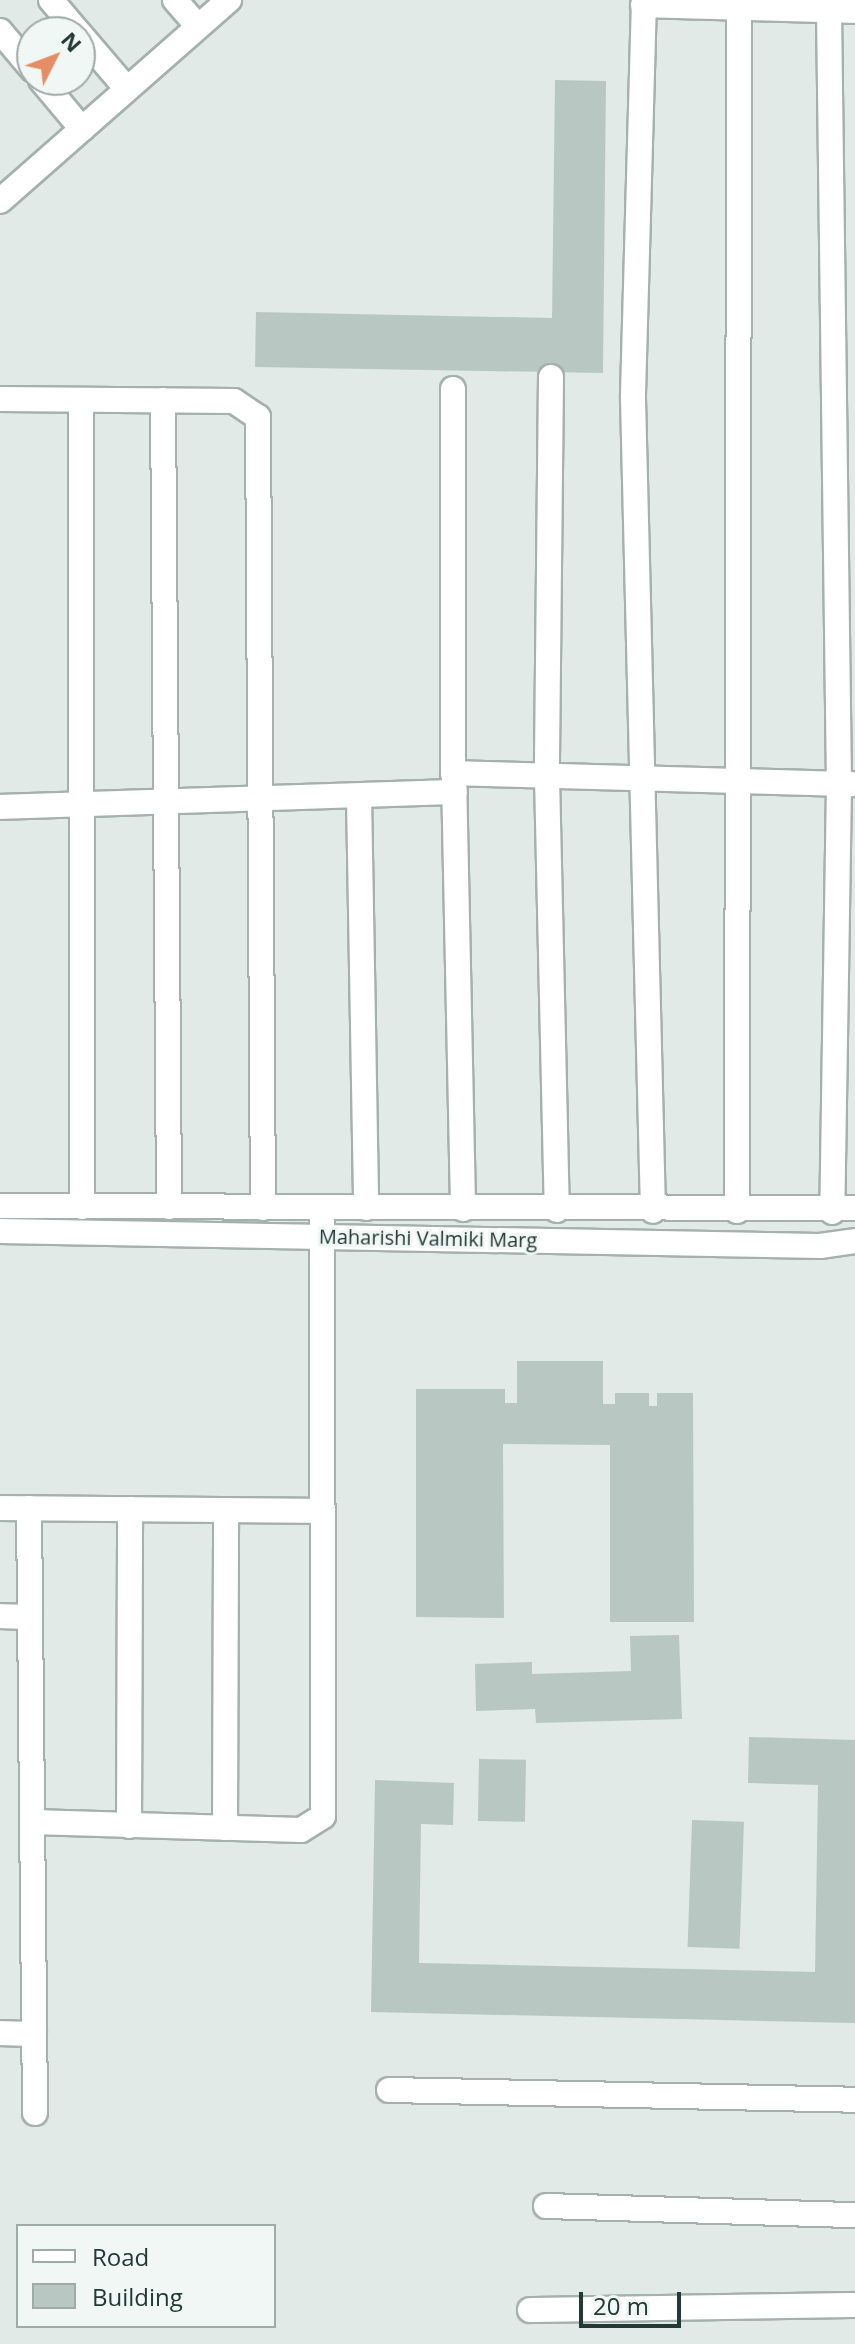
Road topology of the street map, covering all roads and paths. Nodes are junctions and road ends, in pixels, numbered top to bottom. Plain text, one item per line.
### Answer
1 (51, 0) edge
2 (175, 0) edge
3 (229, 0) edge
4 (644, 2) edge
5 (739, 7) junction
6 (829, 11) junction
7 (855, 11) edge
8 (65, 16) edge
9 (198, 26) junction
10 (0, 31) edge
11 (16, 50) edge
12 (96, 53) edge
13 (127, 89) junction
14 (54, 96) edge
15 (82, 129) junction
16 (4, 188) edge
17 (551, 377) dead end
18 (453, 389) dead end
19 (0, 399) edge
20 (81, 400) junction
21 (163, 400) junction
22 (547, 777) junction
23 (641, 781) junction
24 (454, 783) junction
25 (847, 784) edge
26 (739, 785) junction
27 (359, 796) junction
28 (261, 798) junction
29 (166, 802) junction
30 (78, 805) junction
31 (0, 807) edge
32 (0, 1206) edge
33 (82, 1207) junction
34 (169, 1207) junction
35 (263, 1208) junction
36 (366, 1208) junction
37 (322, 1209) junction
38 (463, 1209) junction
39 (557, 1210) junction
40 (843, 1210) edge
41 (653, 1211) junction
42 (737, 1211) junction
43 (0, 1231) edge
44 (322, 1236) junction
45 (855, 1241) edge
46 (0, 1508) edge
47 (29, 1508) junction
48 (130, 1509) junction
49 (226, 1510) junction
50 (320, 1511) junction
51 (0, 1616) edge
52 (30, 1617) junction
53 (32, 1822) junction
54 (129, 1826) junction
55 (225, 1828) junction
56 (0, 2033) edge
57 (34, 2034) junction
58 (389, 2090) dead end
59 (855, 2100) edge
60 (35, 2113) dead end
61 (546, 2206) dead end
62 (855, 2215) edge
63 (855, 2305) edge
64 (530, 2310) dead end

1 - 8 street
2 - 9 street
3 - 9 street
4 - 5 street
4 - 23 street
5 - 6 street
5 - 26 street
6 - 7 street
6 - 25 street
9 - 13 street
10 - 11 street
12 - 13 street
13 - 15 street
14 - 15 street
15 - 16 street
17 - 22 street
18 - 24 street
19 - 20 street
20 - 21 street
20 - 30 street
21 - 28 street
21 - 29 street
22 - 23 street
22 - 24 street
22 - 39 street
23 - 26 street
23 - 41 street
24 - 27 street
24 - 38 street
25 - 26 street
25 - 40 street
26 - 42 street
27 - 28 street
27 - 36 street
28 - 29 street
28 - 35 street
29 - 30 street
29 - 34 street
30 - 31 street
30 - 33 street
32 - 33 street, Maharishi Valmiki Marg
33 - 34 street, Maharishi Valmiki Marg
34 - 35 street, Maharishi Valmiki Marg
35 - 37 street, Maharishi Valmiki Marg
36 - 37 street, Maharishi Valmiki Marg
36 - 38 street, Maharishi Valmiki Marg
37 - 44 street
38 - 39 street, Maharishi Valmiki Marg
39 - 41 street, Maharishi Valmiki Marg
40 - 42 street, Maharishi Valmiki Marg
41 - 42 street, Maharishi Valmiki Marg
43 - 44 street, Maharishi Valmiki Marg
44 - 45 street, Maharishi Valmiki Marg
44 - 50 street
46 - 47 street
47 - 48 street
47 - 52 street
48 - 49 street
48 - 54 street
49 - 50 street
49 - 55 street
50 - 55 street
51 - 52 street
52 - 53 street
53 - 54 street
53 - 57 street
54 - 55 street
56 - 57 street
57 - 60 street
58 - 59 street
61 - 62 street
63 - 64 street

